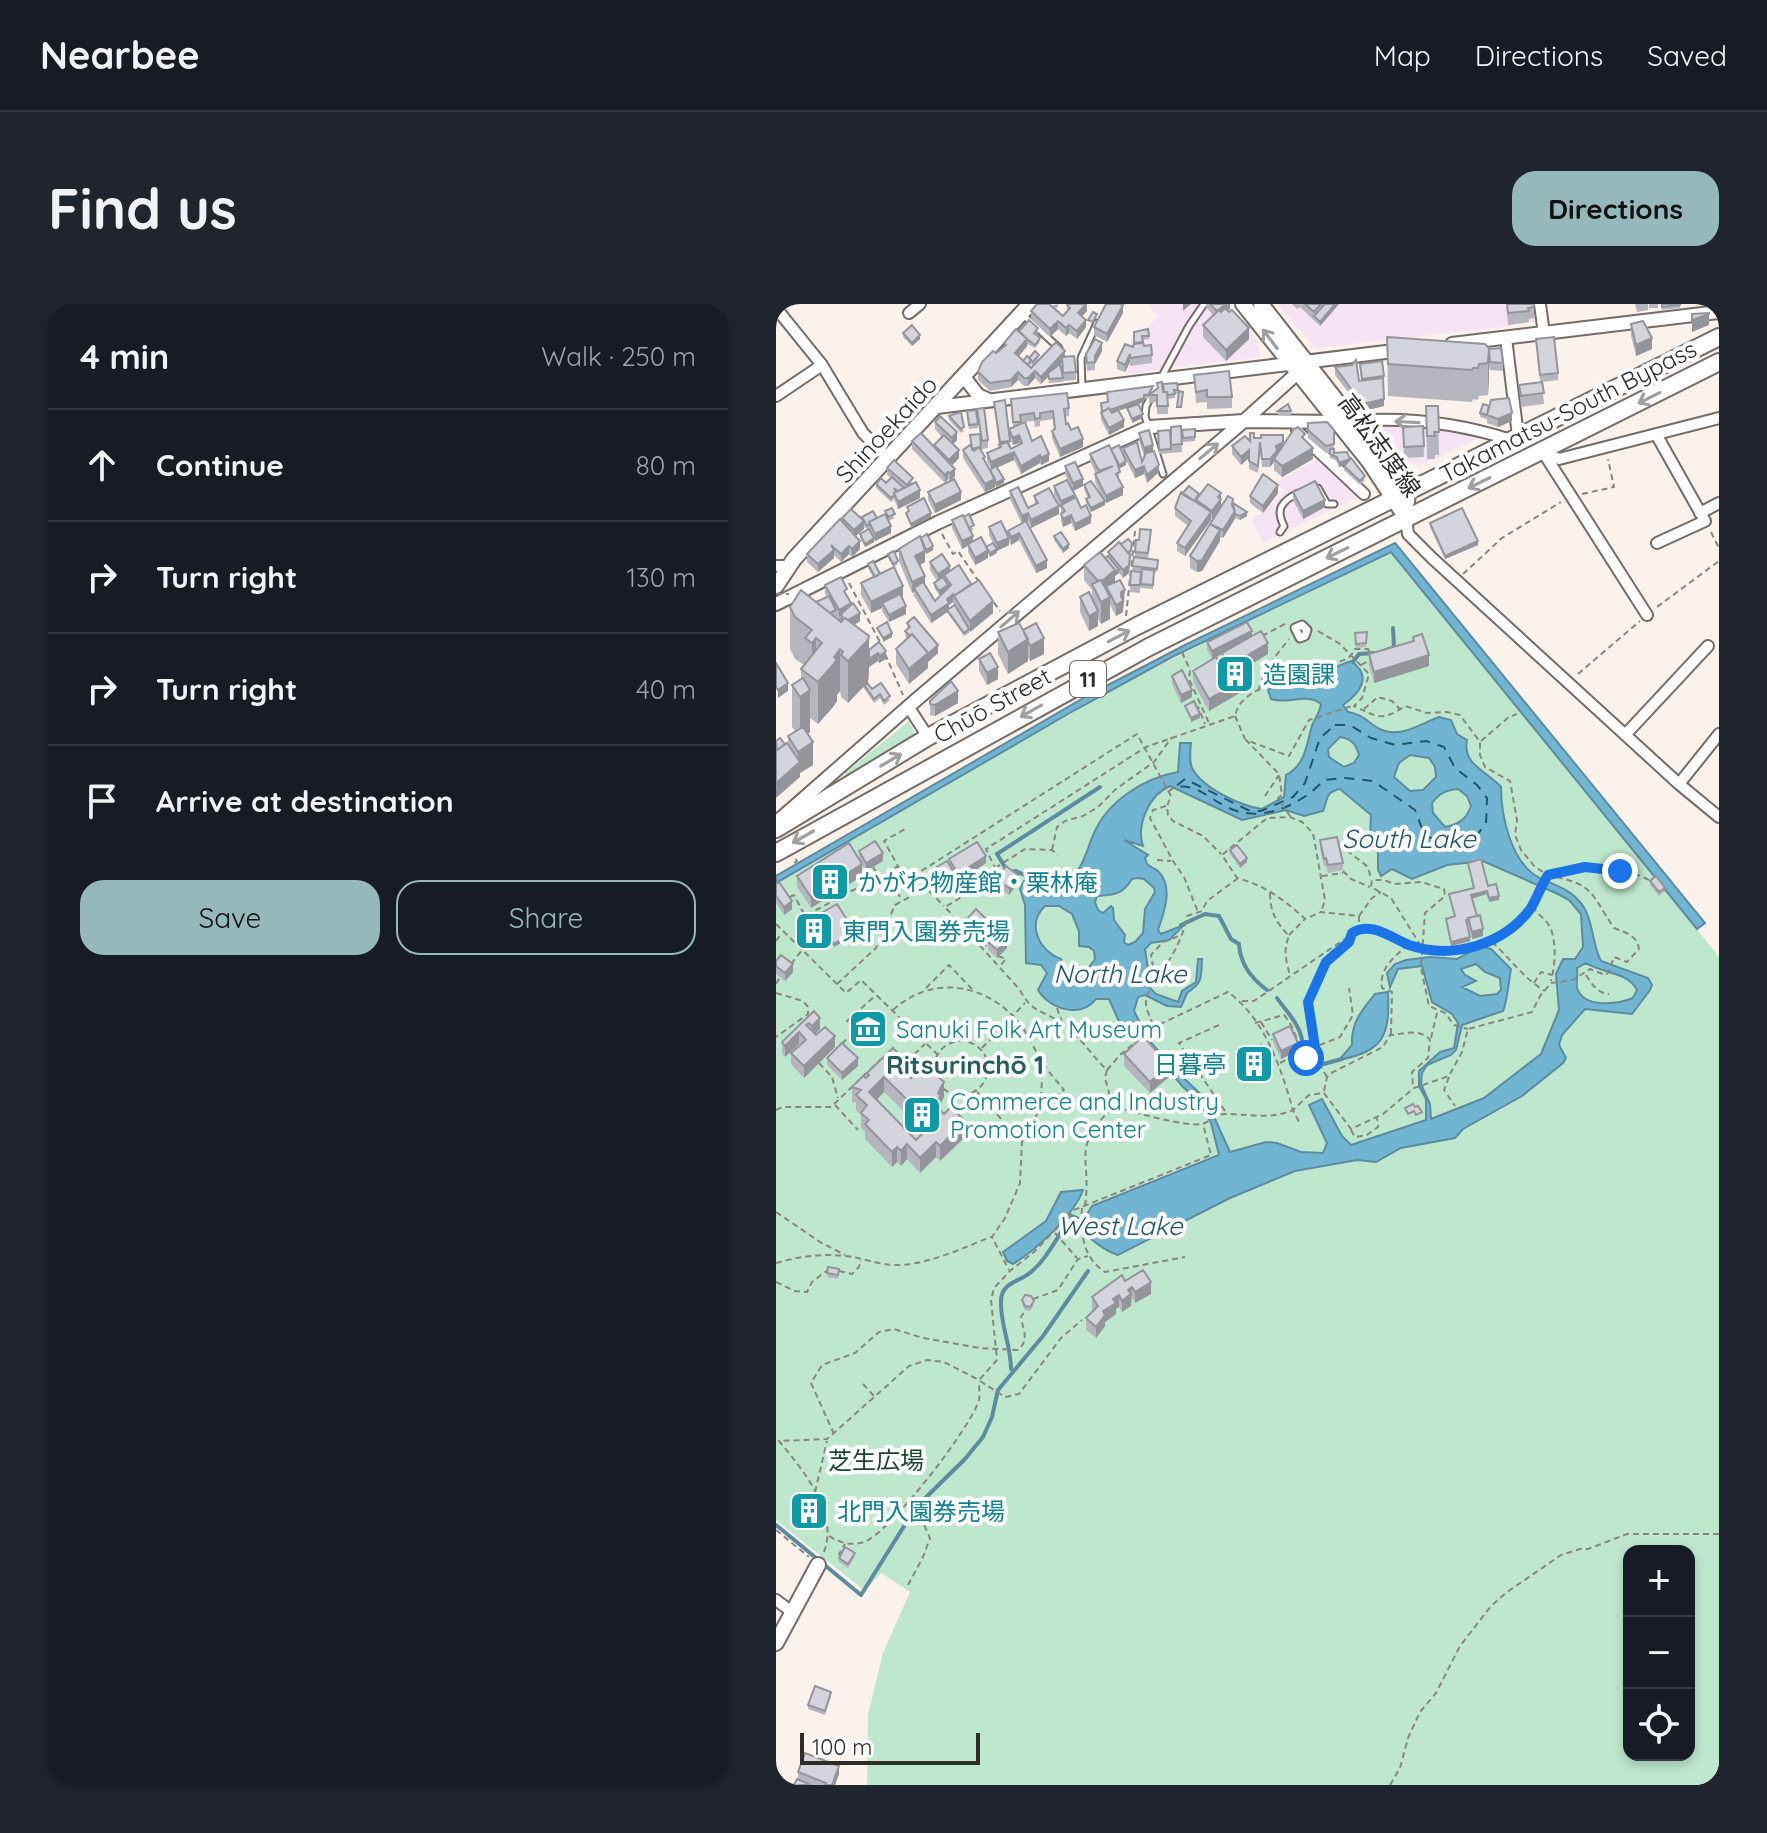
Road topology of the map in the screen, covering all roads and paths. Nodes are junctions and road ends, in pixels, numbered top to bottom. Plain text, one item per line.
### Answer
1 (920, 304) edge
2 (1204, 304) edge
3 (1243, 304) edge
4 (1261, 304) edge
5 (1540, 304) edge
6 (776, 308) edge
7 (1026, 309) edge
8 (1719, 312) edge
9 (909, 313) dead end
10 (1101, 314) edge
11 (780, 321) edge
12 (1544, 334) junction
13 (1719, 337) edge
14 (1506, 338) junction
15 (1432, 347) edge
16 (1417, 348) edge
17 (1065, 354) edge
18 (1719, 362) edge
19 (822, 365) junction
20 (1298, 367) junction
21 (964, 377) junction
22 (1162, 378) junction
23 (1082, 388) junction
24 (776, 396) edge
25 (989, 400) junction
26 (937, 407) junction
27 (1719, 418) edge
28 (1244, 421) junction
29 (1287, 421) junction
30 (1354, 421) junction
31 (1337, 422) junction
32 (1149, 427) junction
33 (1656, 434) junction
34 (1514, 438) junction
35 (1606, 446) junction
36 (1543, 452) junction
37 (889, 459) junction
38 (1163, 474) dead end
39 (1312, 487) edge
40 (1302, 492) edge
41 (1364, 494) dead end
42 (1402, 496) junction
43 (1571, 496) junction
44 (1719, 503) edge
45 (1334, 504) dead end
46 (1702, 517) junction
47 (1406, 518) junction
48 (937, 523) junction
49 (1135, 531) dead end
50 (1280, 532) dead end
51 (1657, 543) dead end
52 (1719, 548) edge
53 (782, 566) edge
54 (842, 571) junction
55 (1457, 580) junction
56 (782, 590) edge
57 (776, 594) edge
58 (776, 604) edge
59 (1000, 611) dead end
60 (1647, 615) dead end
61 (1126, 617) dead end
62 (1288, 623) dead end
63 (1307, 630) joint
64 (1296, 634) joint
65 (1253, 642) edge
66 (1708, 646) dead end
67 (1182, 652) dead end
68 (1352, 655) junction
69 (1361, 665) junction
70 (1258, 692) junction
71 (906, 700) junction
72 (1354, 706) junction
73 (1195, 709) edge
74 (1400, 709) junction
75 (1363, 710) junction
76 (1517, 714) dead end
77 (1235, 716) junction
78 (1208, 724) junction
79 (1719, 734) edge
80 (1625, 735) junction
81 (1172, 736) junction
82 (928, 737) junction
83 (1246, 740) junction
84 (1480, 742) junction
85 (1146, 747) junction
86 (1154, 762) junction
87 (1279, 774) junction
88 (1679, 784) junction
89 (1175, 787) dead end
90 (1168, 791) junction
91 (1265, 796) dead end
92 (1167, 806) junction
93 (1290, 817) junction
94 (1719, 817) edge
95 (776, 826) edge
96 (905, 829) dead end
97 (1334, 841) edge
98 (1354, 849) dead end
99 (1052, 850) junction
100 (776, 853) edge
101 (1350, 853) junction
102 (1058, 855) dead end
103 (1222, 855) junction
104 (794, 856) dead end
105 (1157, 860) dead end
106 (1173, 861) junction
107 (1235, 861) edge
108 (794, 863) dead end
109 (898, 866) junction
110 (1229, 866) junction
111 (873, 867) edge
112 (995, 868) junction
113 (992, 872) junction
114 (884, 873) junction
115 (996, 874) edge
116 (878, 876) junction
117 (1320, 877) junction
118 (1547, 877) junction
119 (1237, 878) junction
120 (1372, 880) junction
121 (1653, 882) edge
122 (1371, 887) junction
123 (1270, 892) junction
124 (1382, 892) junction
125 (785, 899) edge
126 (903, 901) junction
127 (1533, 905) junction
128 (823, 906) junction
129 (945, 907) junction
130 (1198, 912) junction
131 (1321, 912) junction
132 (828, 913) edge
133 (1359, 916) junction
134 (1305, 919) junction
135 (776, 924) edge
136 (1359, 929) junction
137 (783, 932) junction
138 (1352, 933) junction
139 (975, 935) junction
140 (1181, 936) junction
141 (1289, 936) junction
142 (776, 941) edge
143 (1491, 941) junction
144 (1408, 945) junction
145 (1421, 947) junction
146 (989, 948) edge
147 (802, 950) junction
148 (998, 956) edge
149 (999, 967) junction
150 (788, 968) edge
151 (1586, 974) junction
152 (1552, 975) junction
153 (1290, 976) junction
154 (780, 977) edge
155 (1155, 978) junction
156 (1553, 983) junction
157 (776, 984) edge
158 (837, 984) junction
159 (1533, 984) junction
160 (1349, 988) dead end
161 (925, 990) junction
162 (972, 990) junction
163 (1545, 991) junction
164 (776, 993) edge
165 (877, 994) junction
166 (1609, 994) dead end
167 (1240, 1001) junction
168 (1026, 1002) junction
169 (1057, 1008) dead end
170 (893, 1010) junction
171 (1438, 1012) junction
172 (1013, 1016) junction
173 (1260, 1021) junction
174 (1062, 1023) junction
175 (1255, 1023) junction
176 (1219, 1025) dead end
177 (1154, 1027) junction
178 (1295, 1028) junction
179 (1468, 1029) junction
180 (1287, 1032) edge
181 (1390, 1035) junction
182 (1280, 1036) edge
183 (776, 1037) edge
184 (1430, 1040) junction
185 (926, 1043) junction
186 (1315, 1047) junction
187 (838, 1048) edge
188 (981, 1049) junction
189 (1300, 1053) junction
190 (937, 1054) junction
191 (886, 1055) edge
192 (1307, 1057) junction
193 (901, 1062) edge
194 (819, 1063) edge
195 (1279, 1063) junction
196 (1043, 1064) junction
197 (1107, 1070) junction
198 (1323, 1071) junction
199 (1449, 1076) junction
200 (1327, 1077) junction
201 (1415, 1087) junction
202 (976, 1091) junction
203 (1324, 1093) junction
204 (838, 1099) junction
205 (834, 1105) junction
206 (1455, 1106) dead end
207 (1113, 1107) junction
208 (1040, 1109) junction
209 (1293, 1110) junction
210 (777, 1112) edge
211 (1228, 1115) junction
212 (1377, 1117) junction
213 (1203, 1124) junction
214 (1300, 1124) dead end
215 (1351, 1129) junction
216 (858, 1130) dead end
217 (1022, 1142) junction
218 (1083, 1207) junction
219 (776, 1212) edge
220 (1057, 1234) junction
221 (992, 1237) junction
222 (846, 1256) junction
223 (1088, 1256) junction
224 (1185, 1257) dead end
225 (861, 1259) junction
226 (1078, 1259) junction
227 (776, 1263) edge
228 (1010, 1271) junction
229 (776, 1282) edge
230 (1032, 1299) edge
231 (1027, 1308) edge
232 (1082, 1320) dead end
233 (997, 1348) junction
234 (979, 1380) junction
235 (863, 1384) dead end
236 (874, 1397) junction
237 (834, 1434) junction
238 (827, 1439) junction
239 (778, 1440) edge
240 (815, 1492) junction
241 (909, 1502) junction
242 (776, 1530) edge
243 (1719, 1534) edge
244 (829, 1536) junction
245 (846, 1543) junction
246 (842, 1556) edge
247 (820, 1560) junction
248 (908, 1585) dead end
249 (776, 1600) edge
250 (792, 1612) junction
251 (776, 1643) edge
252 (1390, 1785) edge

1 - 9 street
2 - 22 lane
20 -> 3 main road, 高松志度線
4 - 20 main road, 高松志度線
5 - 12 street
6 - 11 street
7 - 17 lane
7 - 21 main road, Shinoekaido
8 - 12 street
10 - 23 lane
11 - 19 street
12 - 14 street
13 - 34 highway, Takamatsu-South Bypass / 11
14 - 15 street
14 - 34 street
16 - 20 street
18 -> 36 highway, Takamatsu-South Bypass / 11
19 - 24 street
19 - 37 street
20 - 22 street
20 - 28 street
20 - 30 main road, 高松志度線
20 - 31 main road, 高松志度線
21 - 25 street
21 - 26 main road, Shinoekaido
22 - 23 street
22 - 32 lane
23 - 25 street
25 - 26 street
26 - 37 main road, Shinoekaido
27 - 33 street
28 - 29 street
28 - 32 street
71 -> 28 street
29 - 31 street
29 - 41 street
34 -> 30 street
30 - 42 main road, 高松志度線
31 - 42 main road, 高松志度線
32 - 38 lane
32 - 48 street
33 - 35 street
33 - 46 street
34 - 42 highway, Takamatsu-South Bypass / 11
35 - 36 street
35 - 43 path
36 - 43 street
36 -> 47 highway, Takamatsu-South Bypass / 11
37 - 53 main road, Shinoekaido
39 - 45 lane
40 - 50 lane
42 - 47 main road, 高松志度線
82 -> 42 highway, Chūō Street / 11
43 - 55 path
43 - 60 street
44 - 46 street
46 - 51 street
46 - 52 path
47 - 55 street
47 -> 100 highway, Chūō Street / 11
48 - 54 street
48 - 59 path
49 - 61 path
53 - 56 main road, Shinoekaido
54 - 58 street
54 - 71 path
55 - 80 street
56 - 57 path, bridge
62 - 65 path
63 - 64 street
63 - 68 path
64 - 70 path
66 - 80 street
67 - 78 path
68 - 69 path
68 - 69 path
68 - 70 path
69 - 72 path
70 - 77 path
71 - 82 street
71 - 95 street
72 - 75 path
72 - 83 path
73 - 78 path
74 - 75 path
74 - 75 path
74 - 84 path
76 - 84 path
77 - 78 path
77 - 83 path
78 - 81 path
79 - 88 street
80 - 88 street
81 - 85 path
81 - 86 path
95 -> 82 highway, Chūō Street / 11
83 - 87 path
84 - 118 path
85 - 86 path
85 - 109 path
85 - 112 path
86 - 90 path
86 - 99 path
87 - 91 path
87 - 93 path
88 - 94 street
89 - 90 path
90 - 92 path
92 - 103 path
92 - 106 path
93 - 103 path
93 - 117 path
96 - 109 path
97 - 101 path
98 - 101 path
99 - 102 path
99 - 112 path
101 - 120 path
103 - 110 path
104 - 108 path
105 - 106 path
106 - 130 path
107 - 110 path
109 - 114 path
110 - 119 path
111 - 116 path
112 - 113 path
113 - 115 path
113 - 129 path
114 - 116 path
114 - 126 path
116 - 128 path
117 - 122 path
117 - 131 path
118 - 121 path
118 - 127 path
118 - 151 path
119 - 123 path
119 - 130 path
120 - 122 path
120 - 145 path
122 - 124 path
123 - 134 path
123 - 141 path
124 - 133 path
124 - 145 path
125 - 128 path
126 - 129 path
126 - 158 path
127 - 143 path
127 - 152 path
128 - 132 path
129 - 139 path
130 - 140 path
131 - 133 path
131 - 134 path
133 - 136 path
134 - 141 path
135 - 137 path
136 - 138 path
136 - 144 path
137 - 142 path
137 - 147 path
138 - 153 path
138 - 186 path
139 - 146 path
139 - 149 path
140 - 155 path
140 - 155 path
141 - 153 path
143 - 145 path
143 - 159 path
144 - 145 path
144 - 181 path
145 - 171 path
147 - 150 path
147 - 158 path
148 - 149 path
149 - 168 path
151 - 156 path
151 - 166 path
152 - 156 path
152 - 159 path
153 - 167 path
154 - 157 path
155 - 177 path
156 - 163 path
158 - 165 path
159 - 163 path
160 - 186 path
161 - 162 path
161 - 162 path
161 - 170 path
162 - 172 path
163 - 179 path
164 - 183 path
165 - 170 path
165 - 187 path
167 - 175 path
167 - 177 path
168 - 172 path
168 - 174 path
169 - 174 path
170 - 185 path
171 - 179 path
171 - 184 path
172 - 188 path
172 - 196 path
173 - 175 path
173 - 178 path
173 - 182 path
174 - 197 path
175 - 195 path
176 - 211 path
177 - 197 path
178 - 180 path
178 - 189 path
179 - 199 path
181 - 184 path
181 - 200 path
184 - 201 path
185 - 190 path
185 - 193 path
186 - 192 path
186 - 198 path
188 - 190 path
188 - 202 path
189 - 192 path
189 - 195 path
190 - 202 path
191 - 204 path
192 - 198 path
194 - 204 path
195 - 209 path
196 - 208 path
196 - 208 path
197 - 207 path
198 - 200 path
199 - 201 path
199 - 206 path
200 - 203 path
201 - 212 path
202 - 217 path
203 - 209 path
203 - 215 path
204 - 205 path
205 - 210 path
205 - 216 path
207 - 213 path
207 - 218 path
208 - 217 path
209 - 211 path
209 - 214 path
211 - 213 path
212 - 215 path
212 - 215 path
213 - 218 path
217 - 221 path
218 - 220 path
218 - 223 path
219 - 222 path
220 - 226 path
220 - 228 path
221 - 225 path
221 - 228 path
222 - 225 path
222 - 227 path
223 - 224 path
223 - 226 path
225 - 229 path
226 - 230 path
228 - 233 path
231 - 233 path
232 - 234 path
233 - 234 path
233 - 237 path
234 - 236 path
234 - 241 path
235 - 236 path
236 - 237 path
237 - 238 path
238 - 239 path
238 - 240 path
239 - 240 path
240 - 244 path
241 - 245 path
241 - 248 path
242 - 247 path
243 - 252 path
244 - 245 path
244 - 247 path
245 - 246 path
247 - 250 main road
249 - 250 street
250 - 251 main road

